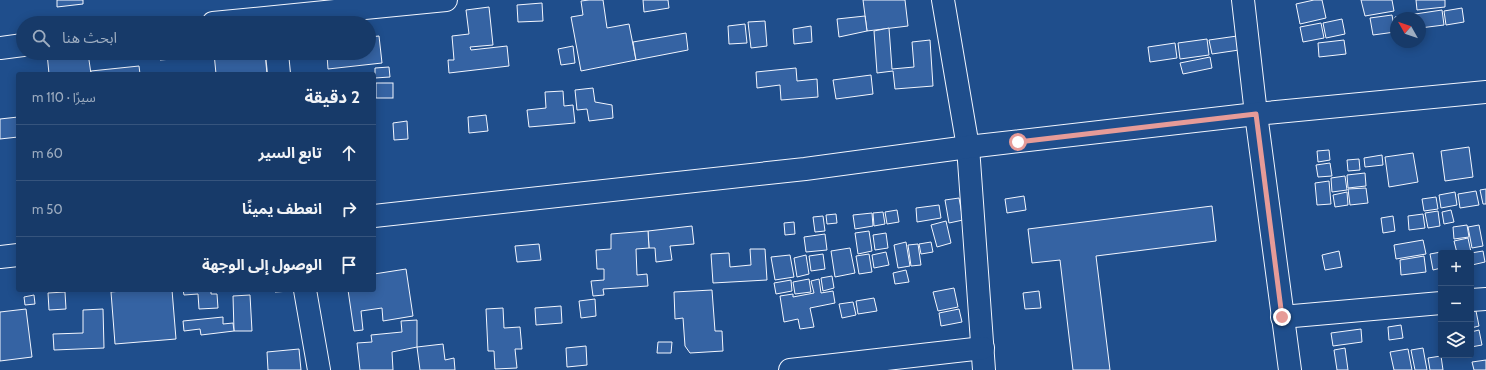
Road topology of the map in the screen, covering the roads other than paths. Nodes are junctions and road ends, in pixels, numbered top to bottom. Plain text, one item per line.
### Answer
1 (446, 0) edge
2 (943, 0) edge
3 (1243, 0) edge
4 (273, 13) edge
5 (255, 16) edge
6 (16, 46) edge
7 (0, 48) edge
8 (278, 60) edge
9 (279, 72) edge
10 (1486, 92) edge
11 (1256, 114) junction
12 (968, 147) junction
13 (376, 216) edge
14 (16, 255) edge
15 (0, 257) edge
16 (305, 292) edge
17 (1486, 299) edge
18 (1474, 300) edge
19 (1438, 303) edge
20 (1282, 317) junction
21 (983, 348) junction
22 (319, 370) edge
23 (790, 370) edge
24 (984, 370) edge
25 (1290, 370) edge

1 - 4 street
2 - 12 street
3 - 11 street
4 - 5 street
6 - 7 street
8 - 9 street
10 - 11 street
11 - 12 street
11 - 20 street
12 - 13 street
12 - 21 street
14 - 15 street
16 - 22 street
17 - 18 street
19 - 20 street
20 - 25 street
21 - 23 street
21 - 24 street

